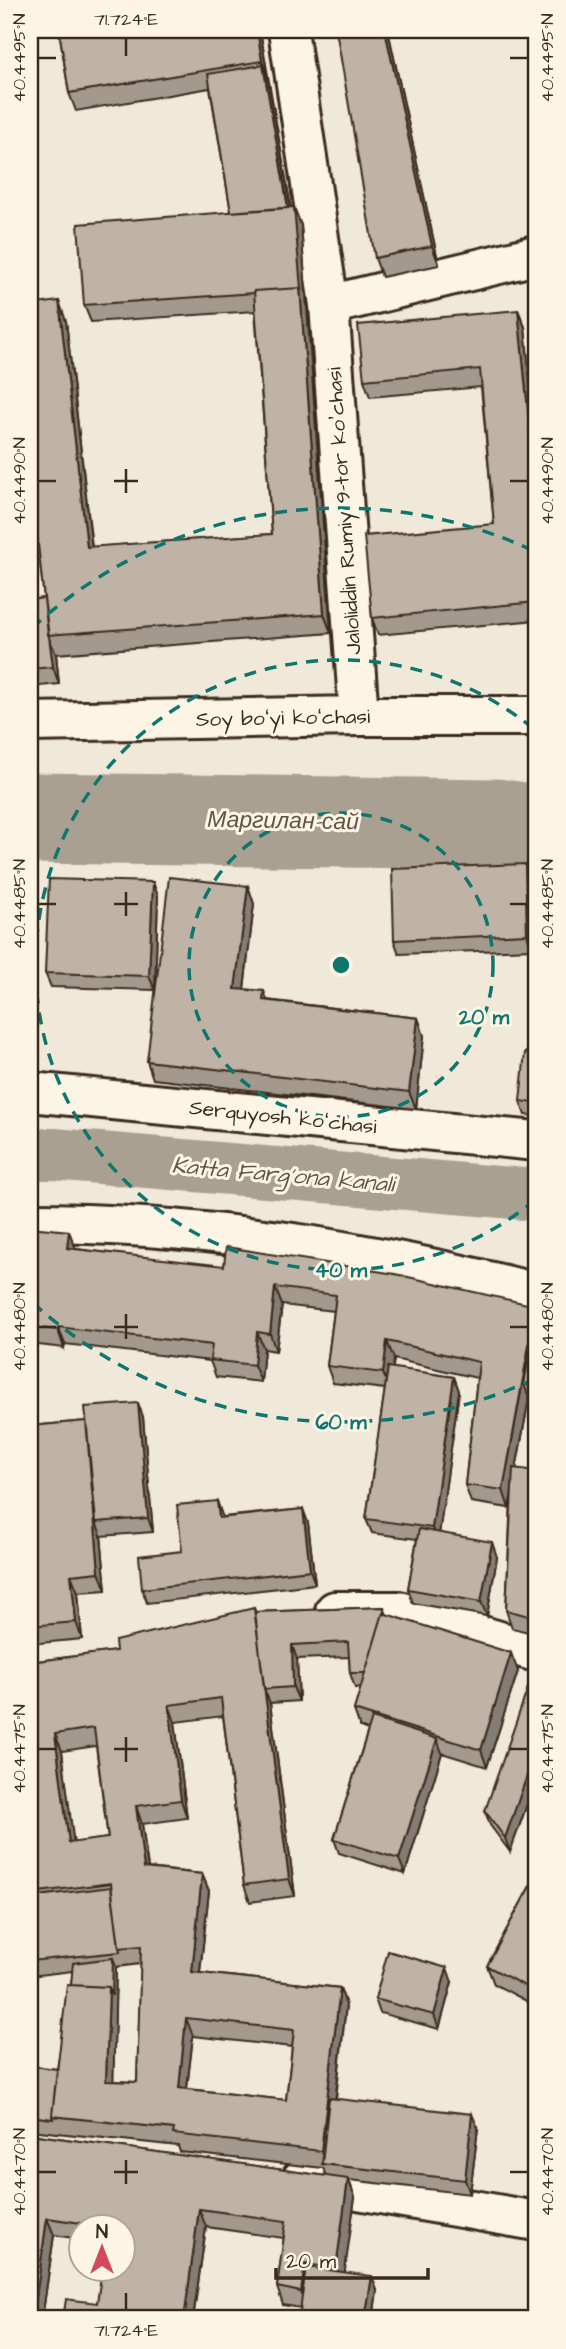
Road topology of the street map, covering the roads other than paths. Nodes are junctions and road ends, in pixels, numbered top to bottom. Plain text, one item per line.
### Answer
1 (288, 30) edge
2 (536, 256) edge
3 (329, 305) junction
4 (359, 716) junction
5 (536, 716) edge
6 (30, 722) edge
7 (30, 1093) edge
8 (536, 1141) edge
9 (30, 1223) edge
10 (536, 1293) edge
11 (306, 1611) edge
12 (536, 1653) edge
13 (263, 2174) edge
14 (536, 2221) edge

1 - 3 street, Jaloliddin Rumiy 9-tor koʼchasi
2 - 3 street
3 - 4 street, Jaloliddin Rumiy 9-tor koʼchasi
4 - 5 street, Soy boʻyi koʻchasi
4 - 6 street, Soy boʻyi koʻchasi
7 - 8 street, Serquyosh koʻchasi
9 - 10 street
11 - 12 street
13 - 14 street

